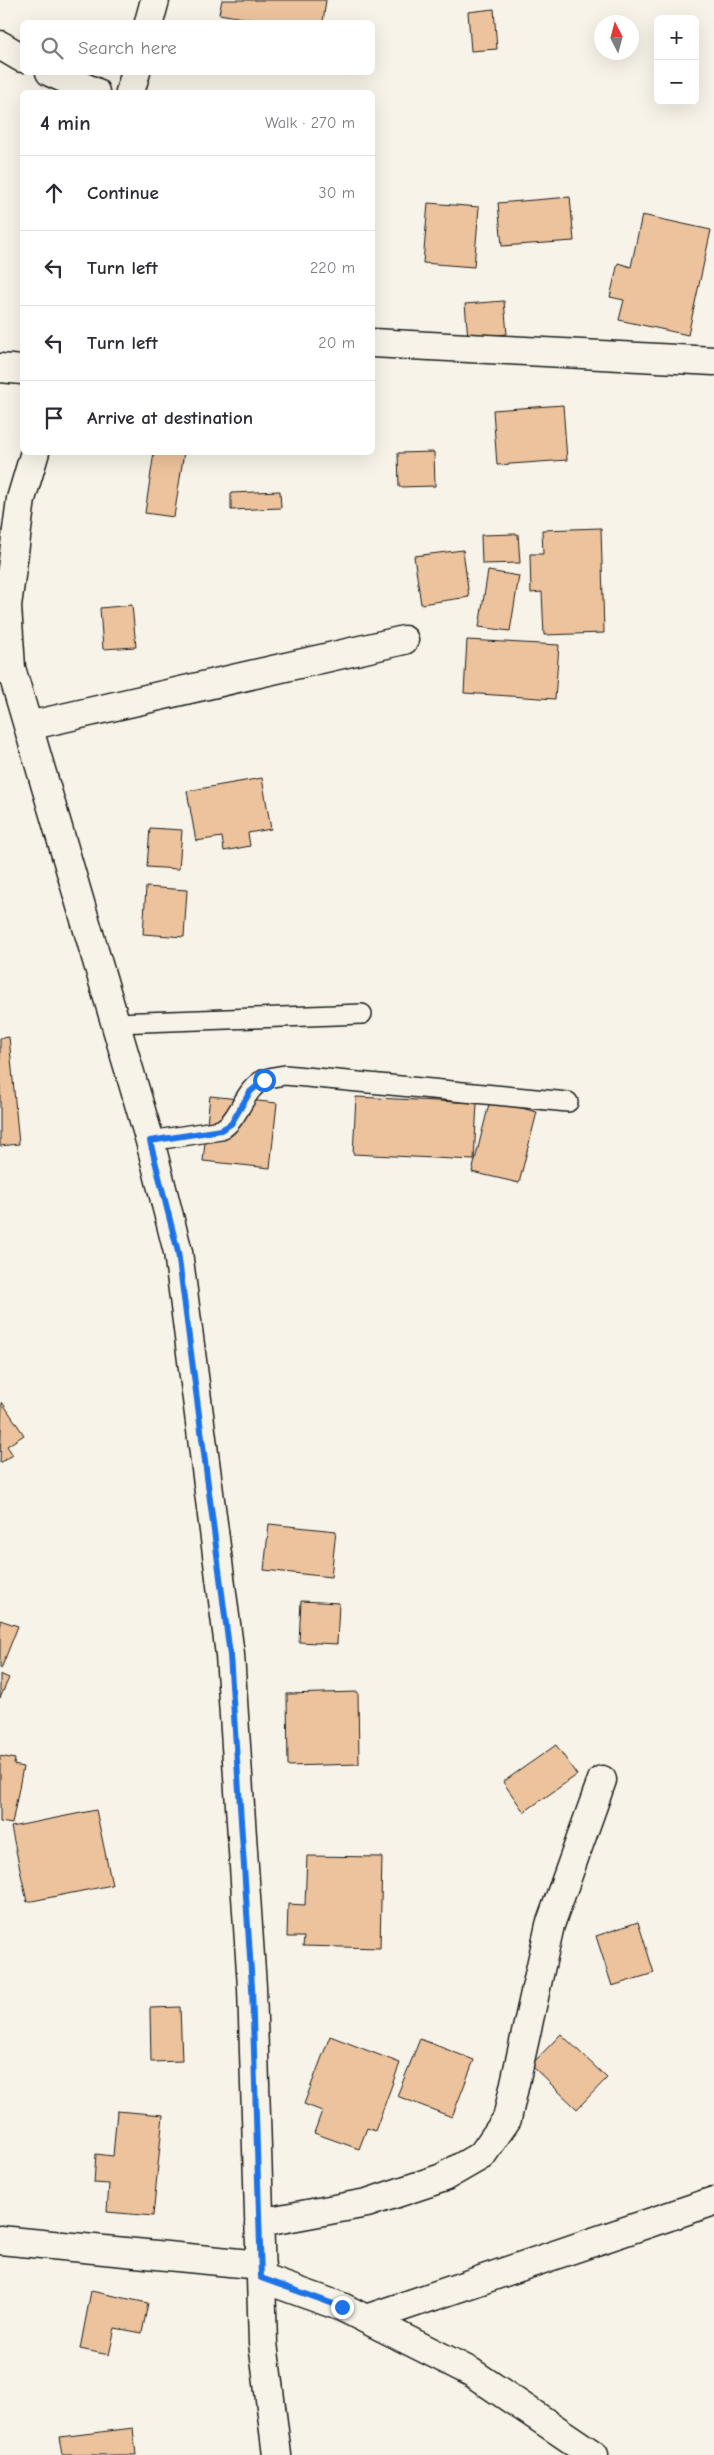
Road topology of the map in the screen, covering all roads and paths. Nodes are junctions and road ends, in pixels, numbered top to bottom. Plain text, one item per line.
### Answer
1 (155, 0) edge
2 (150, 20) edge
3 (0, 45) edge
4 (20, 57) edge
5 (57, 75) edge
6 (135, 75) edge
7 (90, 90) edge
8 (131, 90) edge
9 (375, 343) edge
10 (714, 361) edge
11 (0, 368) edge
12 (20, 370) edge
13 (34, 455) edge
14 (404, 640) dead end
15 (6, 669) edge
16 (28, 726) junction
17 (362, 1014) dead end
18 (115, 1023) junction
19 (568, 1102) dead end
20 (150, 1141) junction
21 (602, 1780) dead end
22 (714, 2201) edge
23 (259, 2223) junction
24 (0, 2240) edge
25 (261, 2271) junction
26 (366, 2319) junction
27 (277, 2455) edge
28 (594, 2455) edge

1 - 2 street
3 - 4 street
5 - 7 street
6 - 8 street
9 - 10 street
11 - 12 street
13 - 15 street
14 - 16 street
15 - 16 street
16 - 18 street
17 - 18 lane
18 - 20 street
19 - 20 lane
20 - 23 street
21 - 23 street
22 - 26 street
23 - 25 street
24 - 25 street
25 - 26 street
25 - 27 street
26 - 28 street

